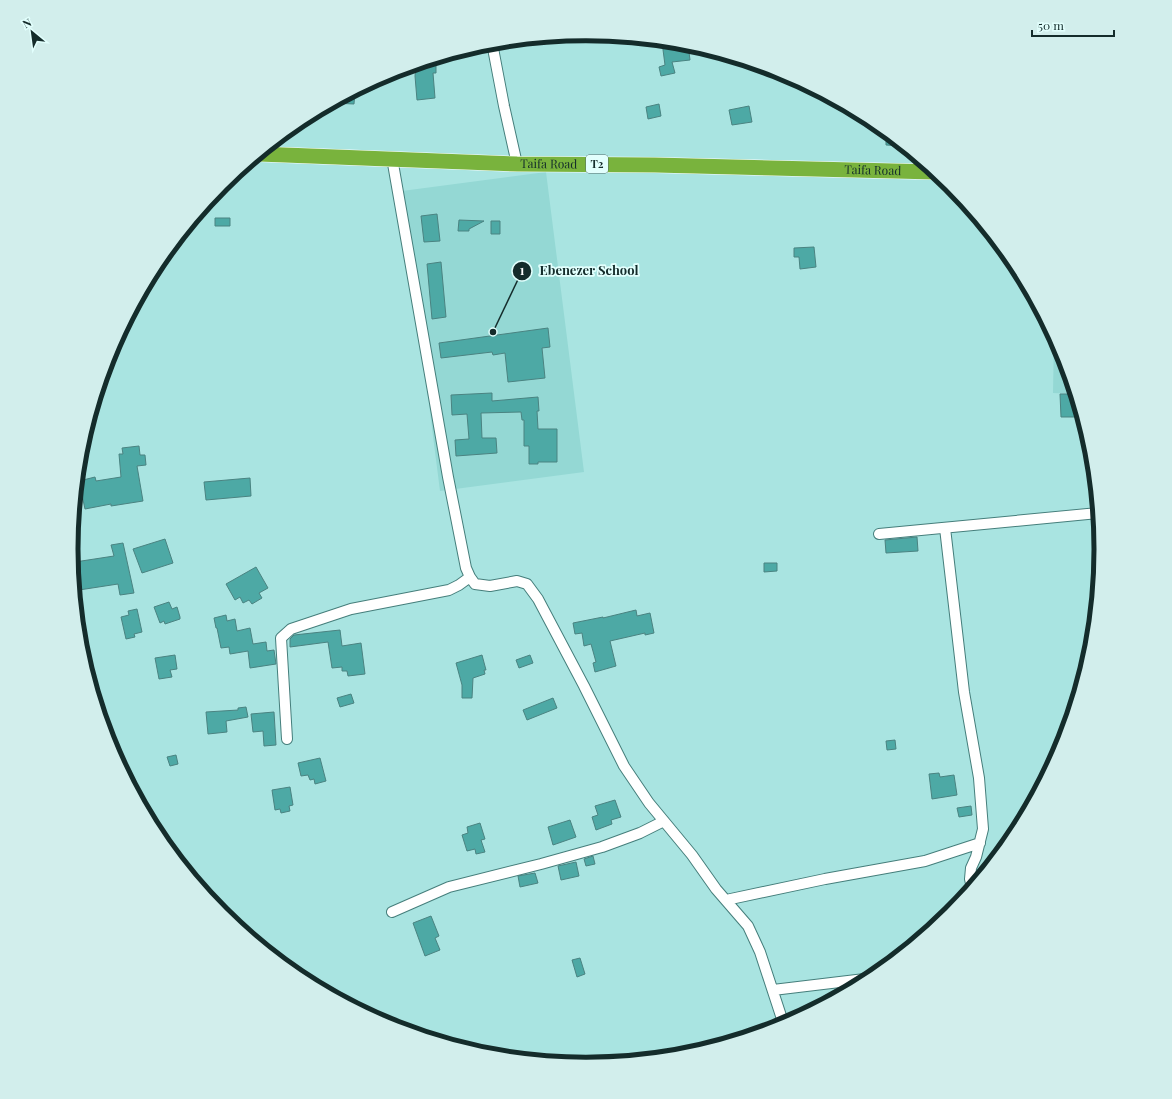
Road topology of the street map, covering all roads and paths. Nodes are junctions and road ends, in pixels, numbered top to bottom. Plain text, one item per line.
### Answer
1 (493, 50) edge
2 (266, 154) edge
3 (392, 158) junction
4 (517, 164) junction
5 (926, 172) edge
6 (1093, 514) edge
7 (945, 528) junction
8 (879, 534) dead end
9 (470, 577) junction
10 (288, 739) dead end
11 (664, 821) junction
12 (980, 843) junction
13 (971, 882) edge
14 (726, 900) junction
15 (392, 912) dead end
16 (856, 980) edge
17 (773, 990) junction
18 (782, 1019) edge

1 - 4 street
2 - 3 highway, Taifa Road / T2
3 - 4 highway, Taifa Road / T2
3 - 9 street
4 - 5 highway, Taifa Road / T2
6 - 7 street
7 - 8 street
7 - 12 street
9 - 10 street
9 - 11 street
11 - 14 street
11 - 15 street
12 - 13 street
12 - 14 street
14 - 17 street
16 - 17 street
17 - 18 street

